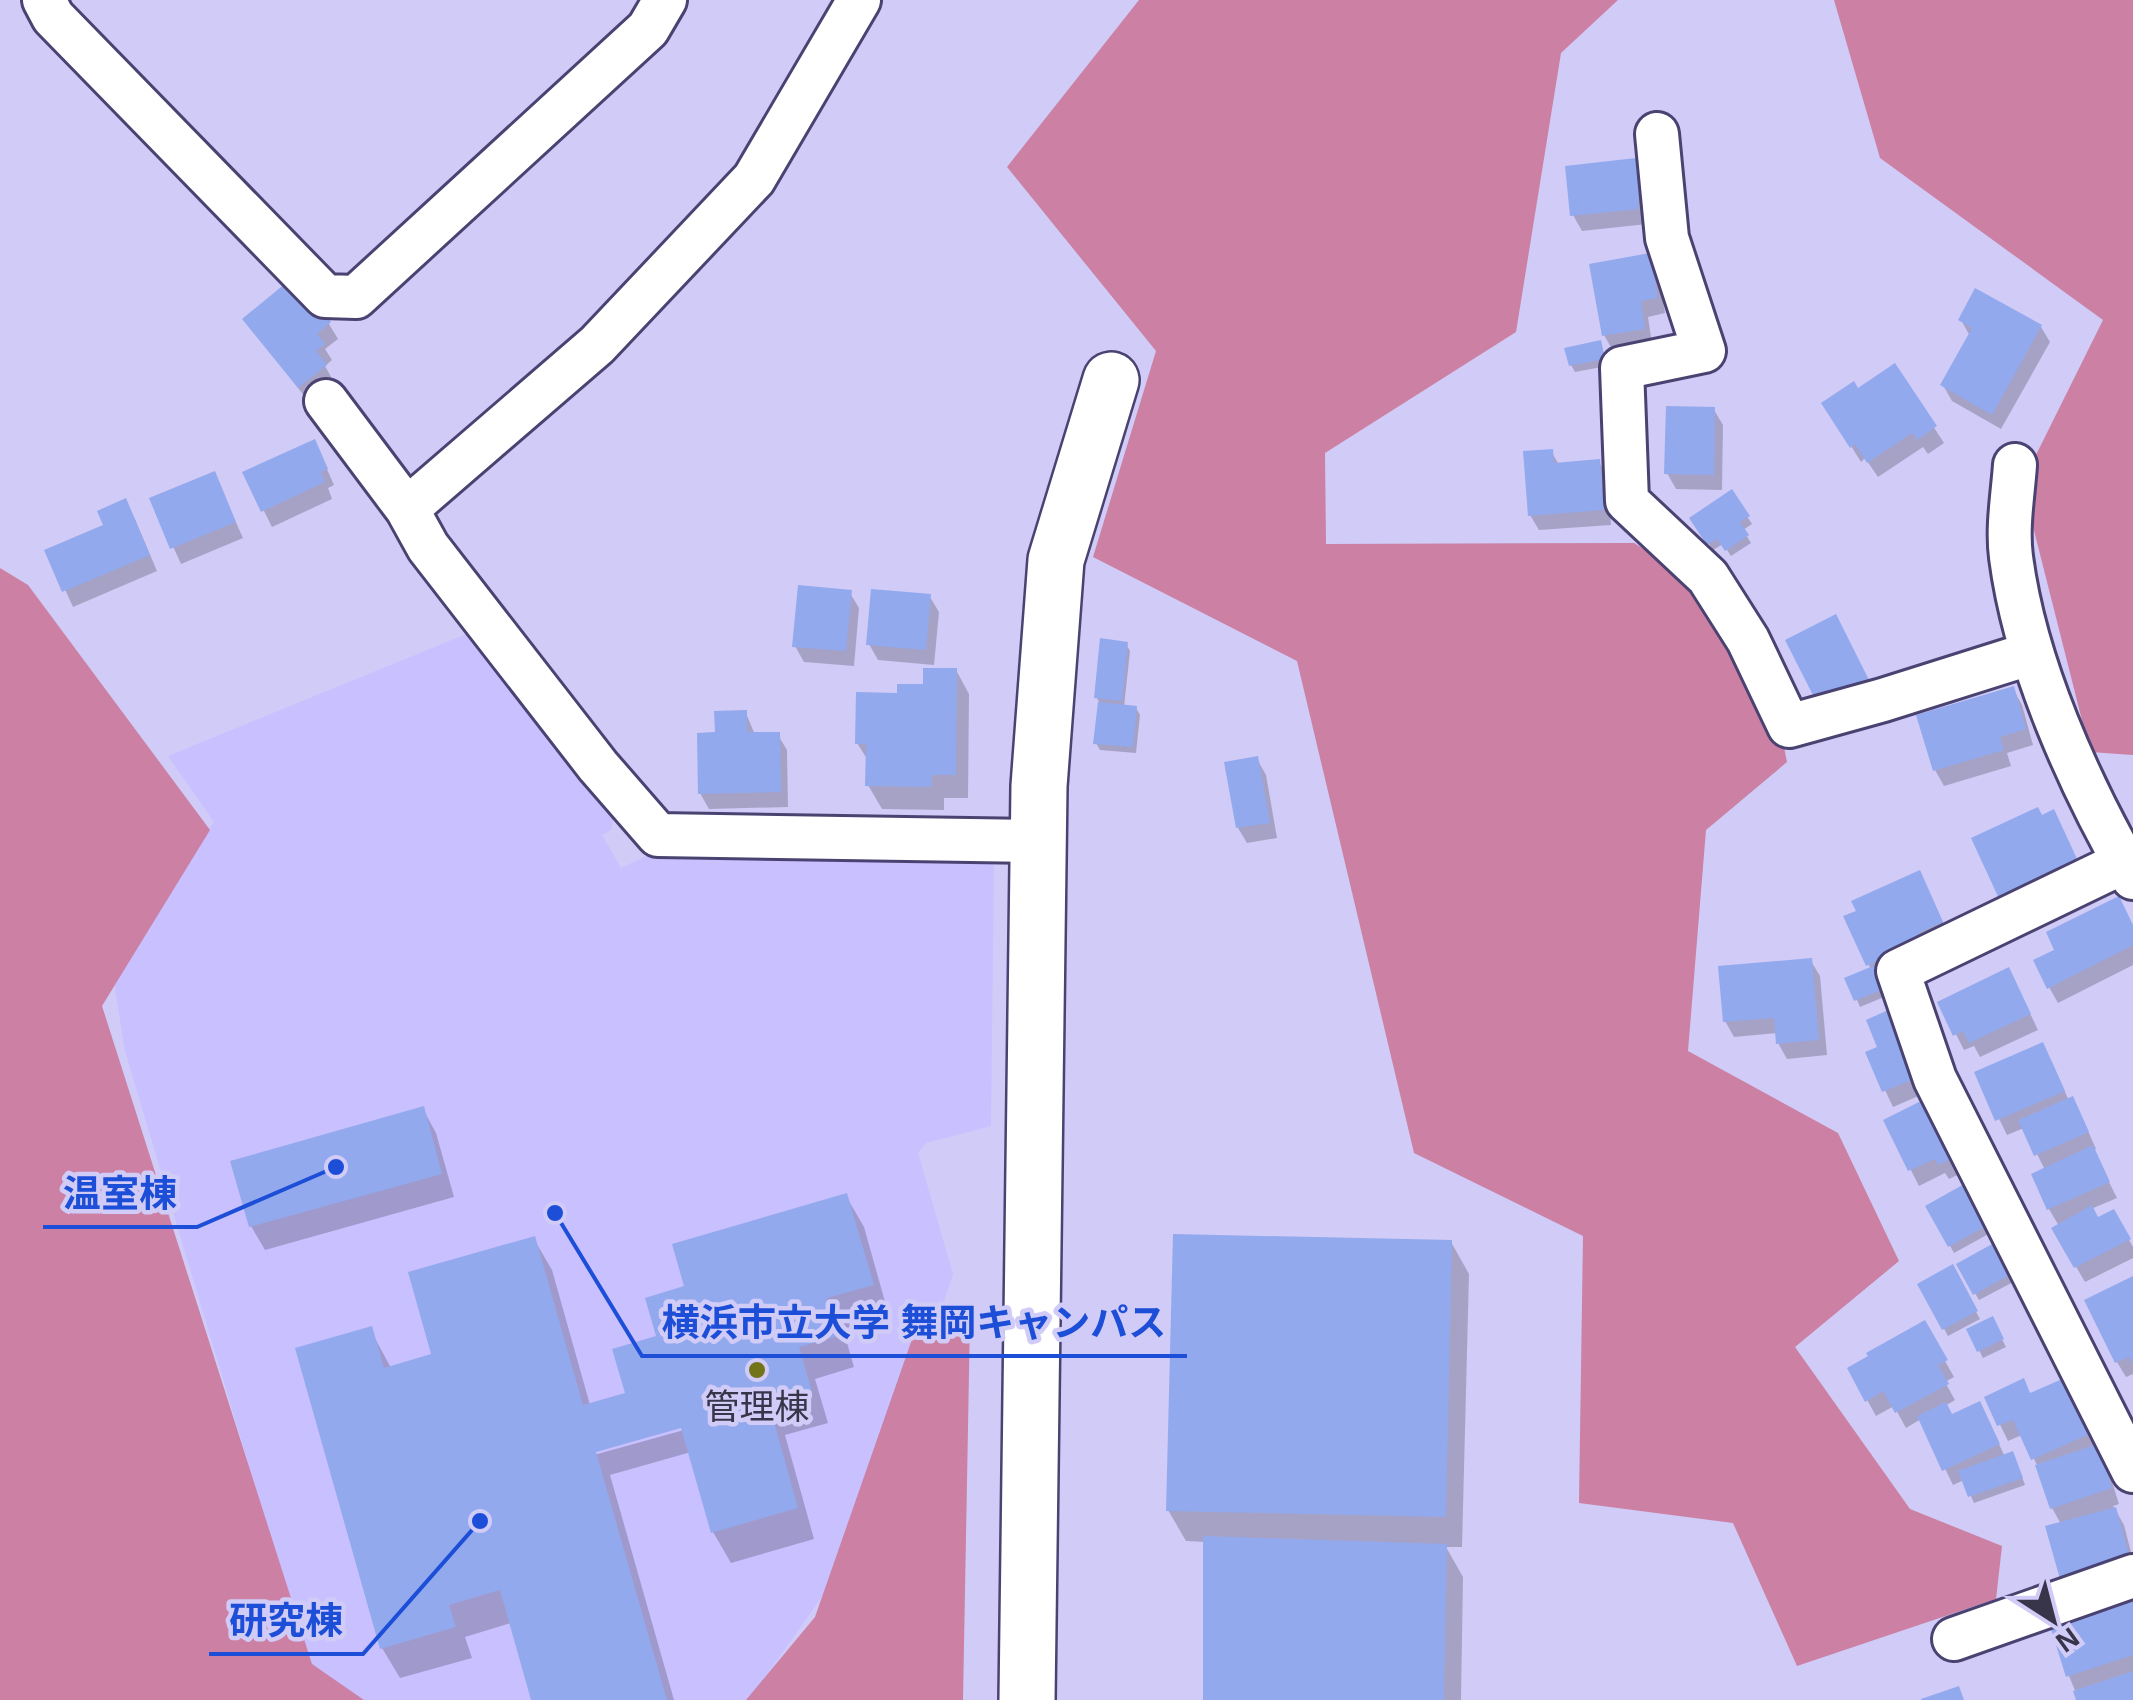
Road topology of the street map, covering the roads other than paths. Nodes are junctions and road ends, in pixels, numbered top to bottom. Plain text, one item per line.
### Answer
1 (44, 0) edge
2 (664, 0) edge
3 (859, 0) edge
4 (1657, 134) dead end
5 (1111, 380) dead end
6 (326, 402) dead end
7 (2015, 464) dead end
8 (407, 509) junction
9 (2032, 653) junction
10 (1036, 841) junction
11 (2128, 870) edge
12 (2133, 1471) edge
13 (2133, 1576) edge
14 (1954, 1639) dead end
15 (1027, 1700) edge

1 - 2 street
3 - 8 street
4 - 9 street
5 - 10 street
6 - 8 street
7 - 9 street
8 - 10 street
9 - 11 street
10 - 15 street
11 - 12 street
13 - 14 street

